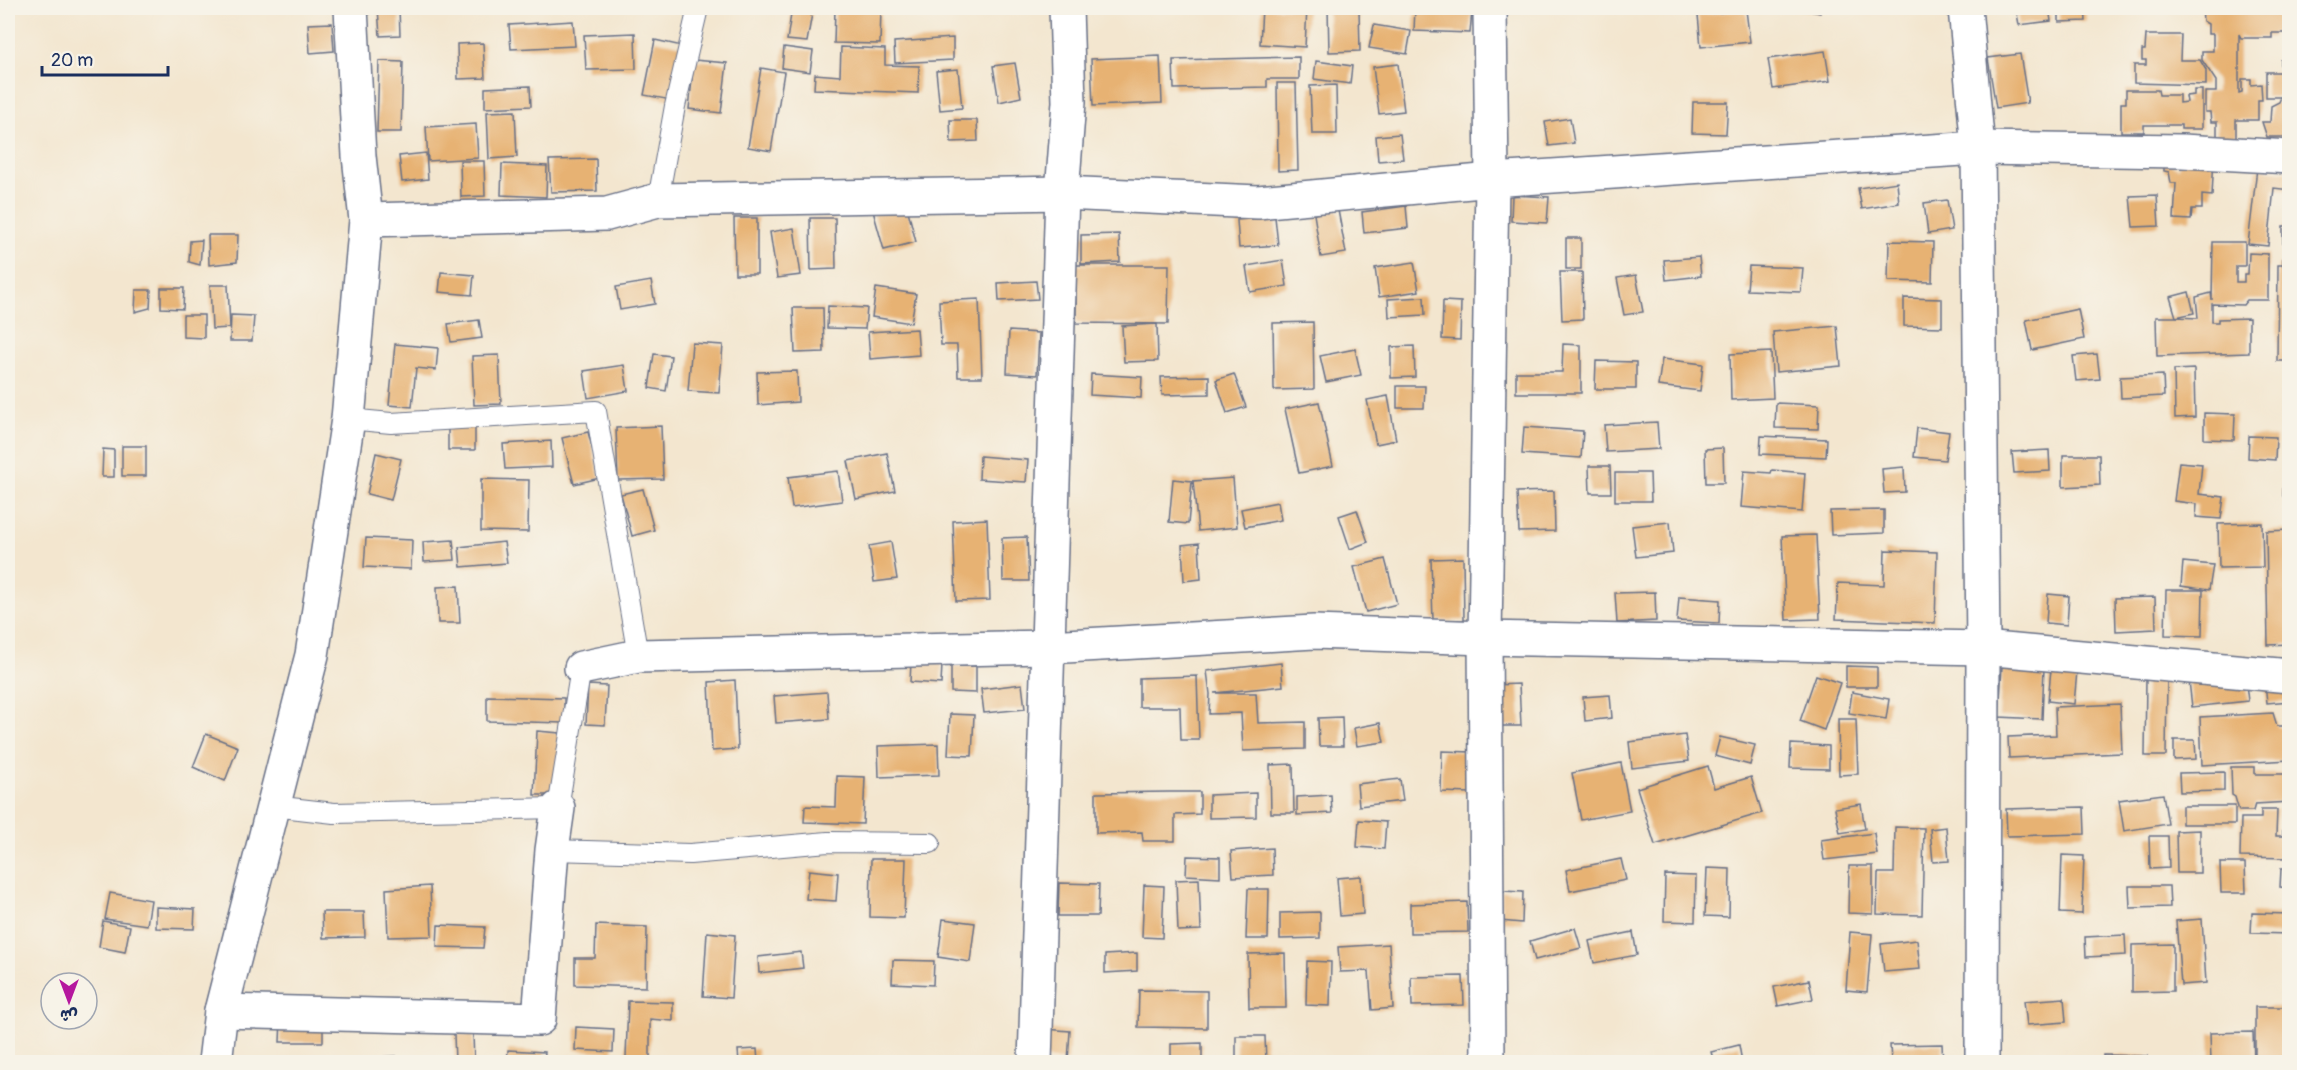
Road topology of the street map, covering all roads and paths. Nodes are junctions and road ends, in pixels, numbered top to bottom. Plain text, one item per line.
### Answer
1 (351, 8) edge
2 (698, 8) edge
3 (1066, 8) edge
4 (1490, 8) edge
5 (1965, 8) edge
6 (1978, 148) junction
7 (2289, 158) edge
8 (1492, 180) junction
9 (1062, 193) junction
10 (658, 200) junction
11 (366, 220) junction
12 (348, 419) junction
13 (1485, 638) junction
14 (1048, 647) junction
15 (1983, 648) junction
16 (638, 656) junction
17 (582, 669) joint
18 (2289, 676) edge
19 (273, 806) junction
20 (558, 808) junction
21 (930, 843) dead end
22 (552, 850) junction
23 (220, 1011) junction
24 (215, 1062) edge
25 (1035, 1062) edge
26 (1488, 1062) edge
27 (1982, 1062) edge

1 - 11 street
2 - 10 lane
3 - 9 street
4 - 8 street
5 - 6 street
6 - 7 street
6 - 8 street
6 - 15 street
8 - 9 street
8 - 13 street
9 - 10 street
9 - 14 street
10 - 11 street
11 - 12 street
12 - 16 lane
12 - 19 street
13 - 14 street
13 - 15 street
13 - 26 street
14 - 16 street
14 - 25 street
15 - 18 street
15 - 27 street
16 - 17 street
17 - 20 lane
19 - 20 lane
19 - 23 street
20 - 22 street
21 - 22 lane
22 - 23 street
23 - 24 street

